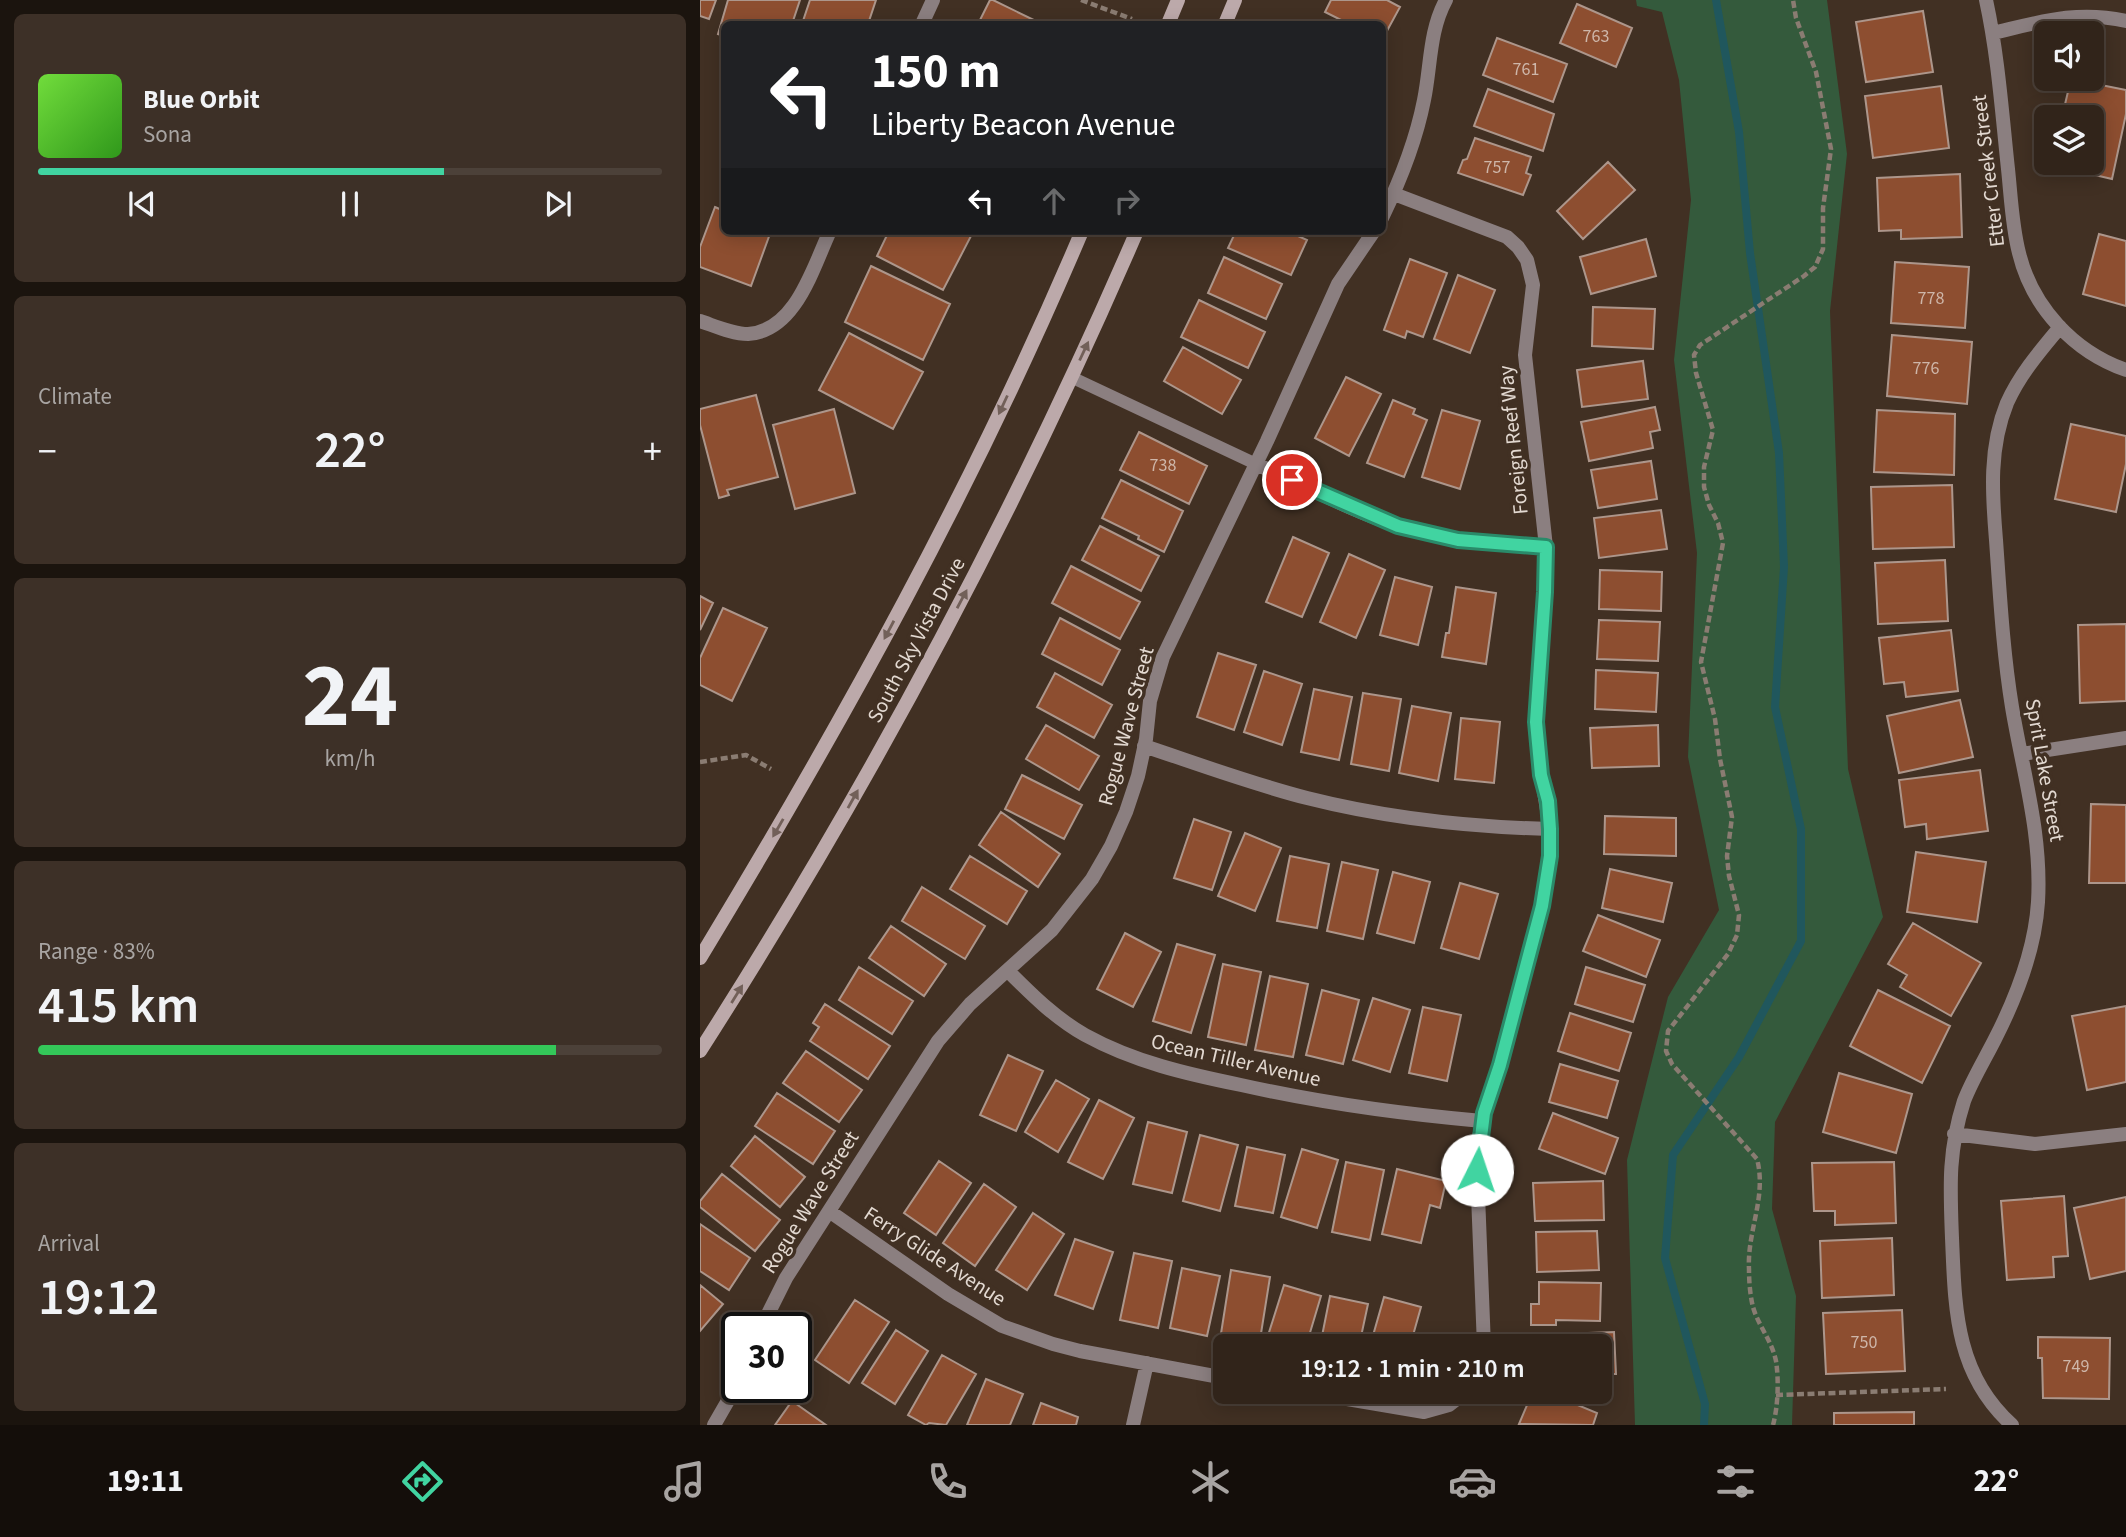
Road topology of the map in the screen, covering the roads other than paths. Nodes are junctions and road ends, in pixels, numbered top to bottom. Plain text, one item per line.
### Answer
1 (933, 0) edge
2 (1178, 0) edge
3 (1235, 0) edge
4 (1446, 0) edge
5 (1986, 0) edge
6 (923, 21) edge
7 (1169, 21) edge
8 (1226, 21) edge
9 (2126, 21) edge
10 (1993, 33) junction
11 (1394, 194) junction
12 (1386, 210) edge
13 (828, 235) edge
14 (1080, 235) edge
15 (1135, 235) edge
16 (1371, 235) edge
17 (700, 321) edge
18 (2060, 327) junction
19 (2126, 370) edge
20 (1072, 377) junction
21 (1256, 464) junction
22 (1546, 547) junction
23 (2126, 738) edge
24 (1144, 746) junction
25 (2022, 754) junction
26 (1550, 829) junction
27 (700, 958) edge
28 (1008, 971) junction
29 (700, 1052) edge
30 (1482, 1121) junction
31 (1954, 1134) junction
32 (2126, 1134) edge
33 (829, 1211) junction
34 (769, 1312) edge
35 (1484, 1334) edge
36 (1146, 1363) junction
37 (1213, 1376) edge
38 (727, 1403) edge
39 (1377, 1404) edge
40 (1451, 1404) edge
41 (2009, 1422) edge
42 (714, 1425) edge
43 (1133, 1425) edge

1 - 6 street
2 - 7 main road
3 - 8 main road
4 - 11 street
5 - 10 street, Etter Creek Street
9 - 10 street
10 - 18 street, Etter Creek Street
11 - 12 street
11 - 22 street, Foreign Reef Way
13 - 17 street
14 -> 27 main road, South Sky Vista Drive
20 -> 15 main road, South Sky Vista Drive
16 - 21 street, Rogue Wave Street
18 - 19 street, Etter Creek Street
18 - 25 street, Sprit Lake Street
20 - 21 lane
29 -> 20 main road, South Sky Vista Drive
21 - 22 street
21 - 24 street, Rogue Wave Street
22 - 26 street, Foreign Reef Way
23 - 25 street
24 - 26 street
24 - 28 street, Rogue Wave Street
25 - 31 street, Sprit Lake Street
26 - 30 street, Foreign Reef Way
28 - 30 street, Ocean Tiller Avenue
28 - 33 street, Rogue Wave Street
30 - 35 street, Foreign Reef Way
31 - 32 street
31 - 41 street, Sprit Lake Street
33 - 34 street, Rogue Wave Street
33 - 36 street, Ferry Glide Avenue
36 - 37 street, Ferry Glide Avenue
36 - 43 street
38 - 42 street
39 - 40 street

